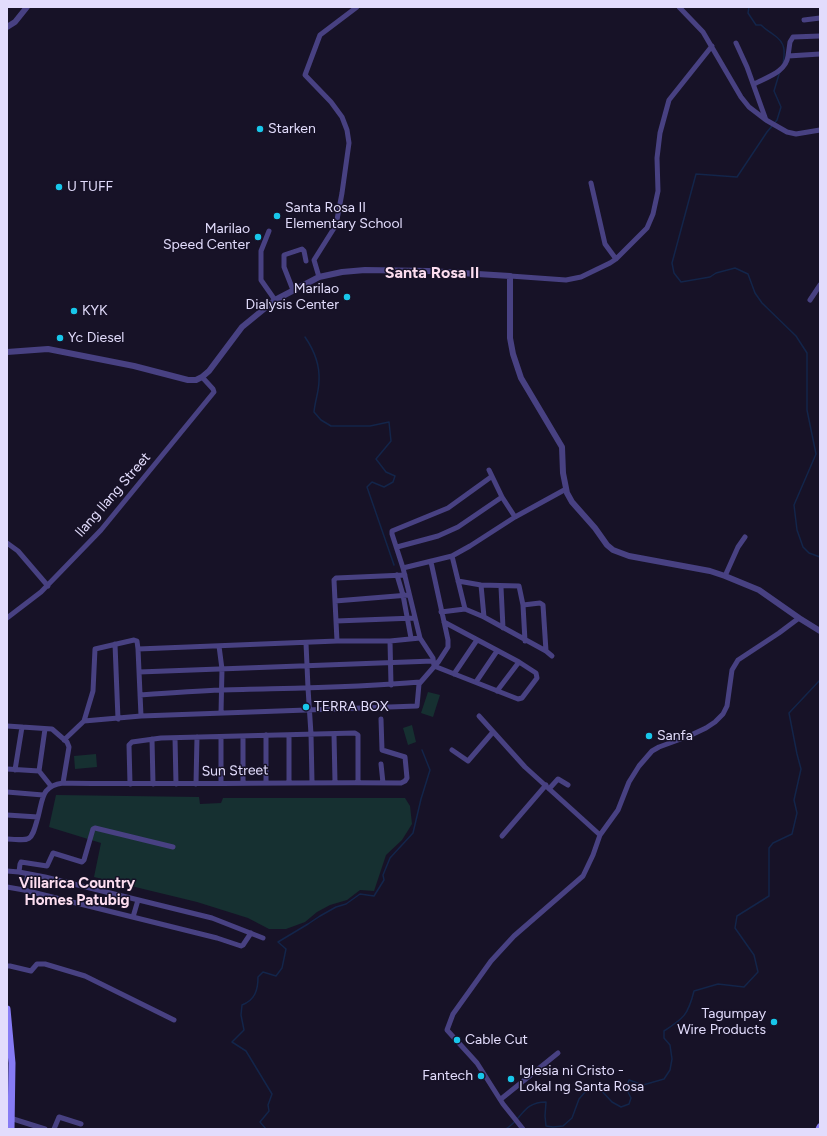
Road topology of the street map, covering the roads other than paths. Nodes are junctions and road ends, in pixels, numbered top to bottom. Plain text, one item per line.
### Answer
1 (27, 7) edge
2 (357, 7) edge
3 (680, 7) edge
4 (820, 18) edge
5 (804, 20) dead end
6 (7, 27) edge
7 (820, 36) edge
8 (736, 43) dead end
9 (712, 46) junction
10 (820, 54) edge
11 (787, 58) junction
12 (754, 84) junction
13 (766, 120) junction
14 (820, 130) edge
15 (591, 183) dead end
16 (269, 231) dead end
17 (616, 259) junction
18 (306, 262) dead end
19 (510, 276) junction
20 (319, 277) junction
21 (820, 285) edge
22 (293, 290) junction
23 (275, 300) junction
24 (810, 300) dead end
25 (7, 352) edge
26 (202, 377) junction
27 (488, 470) dead end
28 (491, 477) junction
29 (566, 489) junction
30 (502, 497) junction
31 (515, 517) junction
32 (745, 537) dead end
33 (7, 543) edge
34 (397, 547) junction
35 (452, 556) junction
36 (431, 562) junction
37 (403, 568) junction
38 (397, 575) junction
39 (405, 575) junction
40 (725, 576) junction
41 (458, 581) junction
42 (48, 586) junction
43 (481, 586) junction
44 (501, 587) junction
45 (409, 594) junction
46 (402, 595) junction
47 (335, 601) junction
48 (523, 605) junction
49 (465, 609) junction
50 (441, 612) junction
51 (484, 617) junction
52 (7, 618) edge
53 (415, 618) junction
54 (799, 618) junction
55 (408, 619) junction
56 (336, 621) junction
57 (444, 622) junction
58 (503, 628) junction
59 (820, 631) edge
60 (411, 638) junction
61 (420, 638) junction
62 (477, 640) junction
63 (337, 641) junction
64 (390, 641) junction
65 (525, 641) junction
66 (306, 643) junction
67 (115, 644) junction
68 (219, 646) junction
69 (138, 649) junction
70 (497, 651) junction
71 (546, 652) junction
72 (552, 656) dead end
73 (519, 662) junction
74 (391, 663) junction
75 (434, 663) junction
76 (307, 666) junction
77 (222, 669) junction
78 (139, 672) junction
79 (454, 674) junction
80 (420, 682) junction
81 (476, 682) junction
82 (391, 685) junction
83 (308, 688) junction
84 (221, 690) junction
85 (497, 691) junction
86 (140, 695) junction
87 (310, 711) junction
88 (221, 713) junction
89 (141, 716) junction
90 (479, 716) dead end
91 (118, 719) junction
92 (381, 719) dead end
93 (84, 721) junction
94 (7, 726) edge
95 (22, 727) junction
96 (45, 728) junction
97 (493, 732) junction
98 (312, 734) junction
99 (334, 734) junction
100 (289, 735) junction
101 (243, 736) junction
102 (266, 736) junction
103 (198, 737) junction
104 (221, 737) junction
105 (175, 738) junction
106 (152, 739) junction
107 (64, 740) junction
108 (452, 750) dead end
109 (381, 764) dead end
110 (7, 769) edge
111 (15, 770) junction
112 (39, 771) junction
113 (289, 782) junction
114 (312, 782) junction
115 (335, 782) junction
116 (358, 782) junction
117 (63, 783) junction
118 (221, 783) junction
119 (243, 783) junction
120 (266, 783) junction
121 (383, 783) junction
122 (130, 784) junction
123 (153, 784) junction
124 (176, 784) junction
125 (196, 784) junction
126 (568, 784) dead end
127 (51, 786) junction
128 (548, 787) junction
129 (7, 792) edge
130 (43, 795) junction
131 (7, 815) edge
132 (38, 817) junction
133 (600, 835) junction
134 (502, 836) dead end
135 (7, 839) edge
136 (173, 847) dead end
137 (7, 871) edge
138 (19, 872) junction
139 (28, 874) junction
140 (7, 887) edge
141 (24, 890) junction
142 (138, 900) junction
143 (133, 917) junction
144 (251, 934) junction
145 (263, 938) dead end
146 (7, 966) edge
147 (7, 1009) edge
148 (174, 1020) dead end
149 (558, 1054) dead end
150 (501, 1099) junction
151 (10, 1118) junction
152 (81, 1124) dead end
153 (11, 1129) edge
154 (45, 1129) edge
155 (54, 1129) edge
156 (523, 1129) edge

1 - 6 street
2 - 20 street
3 - 9 street
4 - 5 street
7 - 11 street
8 - 12 street
9 - 13 street
9 - 17 street
10 - 11 street
11 - 12 street
12 - 13 street
13 - 14 street
15 - 17 street
16 - 23 street
17 - 19 street
18 - 22 street
19 - 20 street
19 - 29 street
20 - 22 street
21 - 24 street
22 - 23 street
23 - 26 street
25 - 26 street
26 - 42 street, Ilang Ilang Street
27 - 28 street
28 - 30 street
28 - 34 street
29 - 31 street
29 - 40 street
30 - 31 street
30 - 34 street
31 - 35 street
32 - 40 street
33 - 42 street
34 - 37 street
35 - 36 street
35 - 41 street
36 - 37 street
36 - 50 street
37 - 39 street
38 - 39 street
38 - 46 street
38 - 47 street
39 - 45 street
40 - 54 street
41 - 43 street
41 - 49 street
42 - 52 street, Ilang Ilang Street
43 - 44 street
43 - 51 street
44 - 48 street
44 - 58 street
45 - 46 street
45 - 53 street
46 - 47 street
46 - 55 street
47 - 56 street
48 - 65 street
48 - 71 street
49 - 50 street
49 - 51 street
50 - 57 street
51 - 58 street
53 - 55 street
53 - 61 street
54 - 59 street
54 - 133 street
55 - 56 street
55 - 60 street
56 - 63 street
57 - 62 street
57 - 75 street
58 - 65 street
60 - 61 street
60 - 64 street
61 - 75 street
62 - 70 street
62 - 79 street
63 - 64 street
63 - 66 street
64 - 74 street
65 - 71 street
66 - 68 street
66 - 76 street
67 - 69 street
67 - 91 street
67 - 93 street
68 - 69 street
68 - 77 street
69 - 78 street
70 - 73 street
70 - 81 street
71 - 72 street
73 - 85 street
73 - 85 street
74 - 75 street
74 - 76 street
74 - 82 street
75 - 79 street
75 - 80 street
76 - 77 street
76 - 83 street
77 - 78 street
77 - 84 street
78 - 86 street
79 - 81 street
80 - 82 street
80 - 87 street
81 - 85 street
82 - 83 street
83 - 84 street
83 - 87 street
84 - 86 street
84 - 88 street
86 - 89 street
87 - 88 street
87 - 98 street
88 - 89 street
89 - 91 street
90 - 97 street
91 - 93 street
92 - 121 street, Sun Street
93 - 107 street
94 - 95 street
95 - 96 street
95 - 111 street
96 - 107 street
96 - 112 street
97 - 108 street
97 - 128 street
98 - 99 street
98 - 100 street
98 - 114 street
99 - 115 street
99 - 116 street
100 - 102 street
100 - 113 street
101 - 102 street
101 - 104 street
101 - 119 street
102 - 120 street
103 - 104 street
103 - 105 street
103 - 125 street
104 - 118 street
105 - 106 street
105 - 124 street
106 - 122 street
106 - 123 street
107 - 117 street
109 - 121 street
110 - 111 street
111 - 112 street
112 - 127 street
113 - 114 street, Sun Street
113 - 120 street, Sun Street
114 - 115 street, Sun Street
115 - 116 street, Sun Street
116 - 121 street, Sun Street
117 - 122 street, Sun Street
117 - 127 street, Sun Street
118 - 119 street, Sun Street
118 - 125 street, Sun Street
119 - 120 street, Sun Street
122 - 123 street, Sun Street
123 - 124 street, Sun Street
124 - 125 street, Sun Street
126 - 128 street
127 - 130 street
128 - 133 street
128 - 134 street
129 - 130 street
130 - 132 street
131 - 132 street
132 - 135 street
133 - 150 street
136 - 138 street
137 - 138 street
138 - 139 street
139 - 141 street
139 - 142 street
140 - 141 street
141 - 143 street
142 - 143 street
142 - 144 street
143 - 144 street
144 - 145 street
146 - 148 street
147 - 151 main road
149 - 150 street
150 - 156 street
151 - 153 main road
151 - 154 street
152 - 155 street

